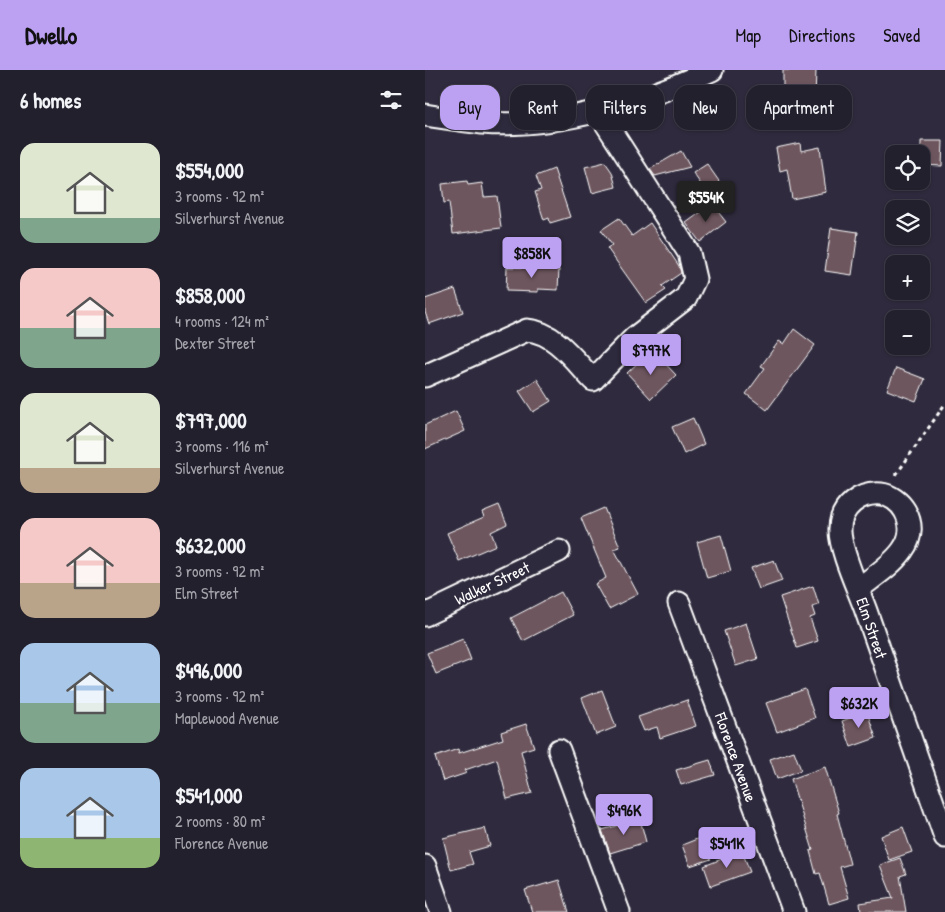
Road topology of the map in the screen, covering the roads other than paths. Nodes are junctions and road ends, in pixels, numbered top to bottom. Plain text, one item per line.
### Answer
1 (712, 70) edge
2 (664, 91) edge
3 (586, 114) edge
4 (425, 115) edge
5 (611, 130) edge
6 (425, 376) edge
7 (559, 551) dead end
8 (858, 589) dead end
9 (679, 603) dead end
10 (425, 615) edge
11 (559, 750) dead end
12 (945, 837) edge
13 (425, 866) edge
14 (441, 912) edge
15 (619, 912) edge
16 (794, 912) edge

1 - 2 street
3 - 4 street
5 - 6 street
7 - 10 street, Walker Street
8 - 12 street, Elm Street
9 - 16 street, Florence Avenue
11 - 15 street
13 - 14 street

